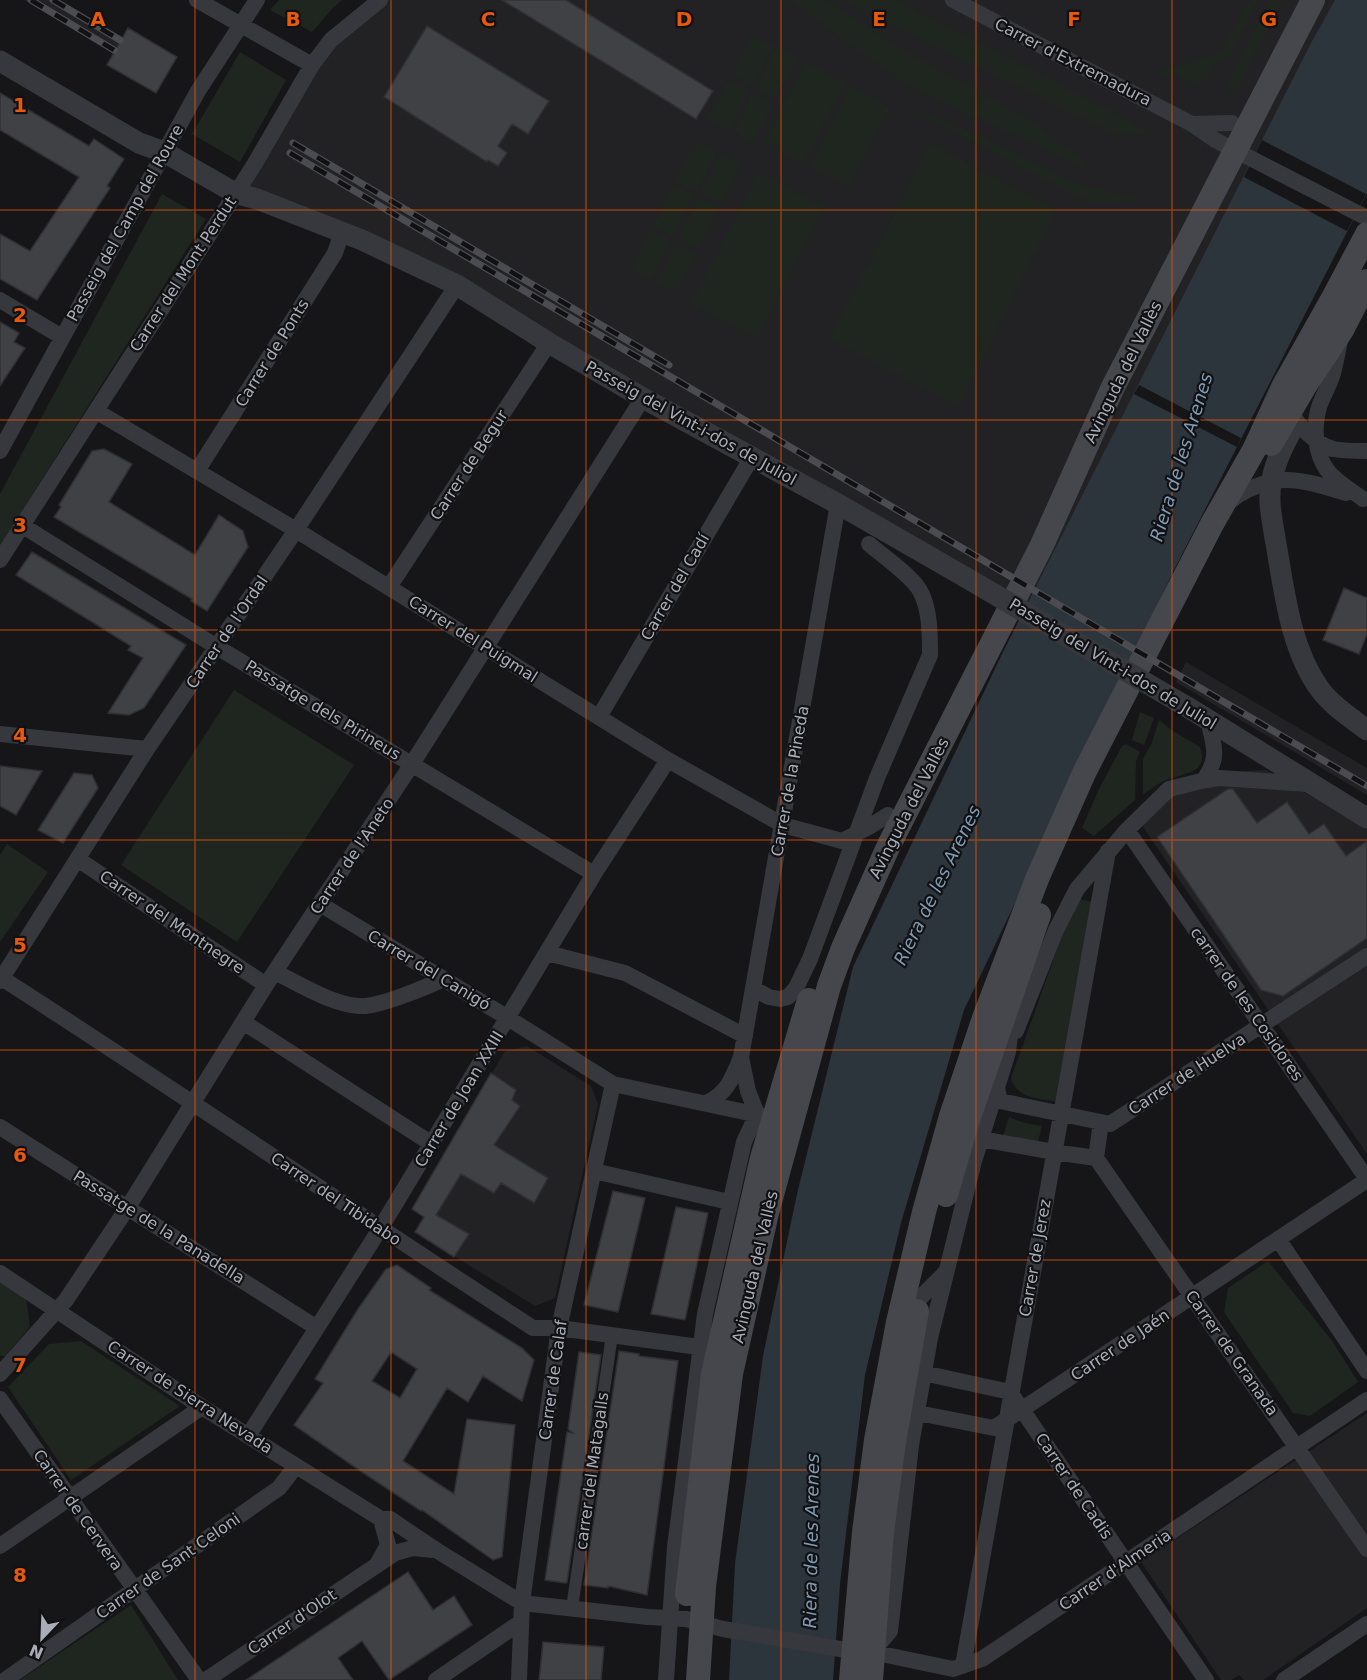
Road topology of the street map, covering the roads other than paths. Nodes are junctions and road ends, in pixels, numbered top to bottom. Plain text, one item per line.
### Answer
1 (197, 0) edge
2 (257, 0) edge
3 (380, 0) edge
4 (953, 0) edge
5 (1295, 0) edge
6 (1313, 0) edge
7 (241, 25) junction
8 (0, 61) edge
9 (312, 65) junction
10 (1192, 124) junction
11 (1235, 144) junction
12 (164, 152) junction
13 (235, 193) junction
14 (1365, 223) edge
15 (342, 232) junction
16 (1367, 281) edge
17 (458, 285) junction
18 (0, 300) edge
19 (1332, 300) junction
20 (62, 337) junction
21 (1336, 338) junction
22 (549, 343) junction
23 (643, 398) junction
24 (96, 411) junction
25 (1293, 416) junction
26 (1316, 439) junction
27 (0, 452) edge
28 (1367, 452) edge
29 (752, 457) junction
30 (197, 471) junction
31 (1271, 480) junction
32 (1243, 492) junction
33 (1365, 500) edge
34 (838, 504) junction
35 (1221, 507) junction
36 (22, 526) junction
37 (296, 530) junction
38 (869, 544) dead end
39 (0, 560) edge
40 (389, 587) junction
41 (218, 647) junction
42 (486, 648) junction
43 (599, 717) junction
44 (1208, 720) junction
45 (1367, 730) edge
46 (0, 734) edge
47 (147, 749) junction
48 (668, 760) junction
49 (412, 764) junction
50 (1204, 780) junction
51 (1310, 783) junction
52 (1367, 818) edge
53 (783, 825) junction
54 (1127, 830) junction
55 (867, 835) junction
56 (1108, 851) junction
57 (79, 860) junction
58 (594, 874) junction
59 (320, 904) junction
60 (547, 953) junction
61 (1367, 956) edge
62 (271, 978) junction
63 (1, 979) edge
64 (443, 979) junction
65 (1017, 981) junction
66 (754, 988) junction
67 (508, 1018) junction
68 (243, 1022) junction
69 (1262, 1025) junction
70 (745, 1036) junction
71 (1008, 1052) junction
72 (741, 1057) junction
73 (613, 1084) junction
74 (961, 1088) junction
75 (997, 1088) junction
76 (193, 1102) junction
77 (706, 1103) junction
78 (1062, 1114) junction
79 (764, 1117) junction
80 (1101, 1122) junction
81 (0, 1127) edge
82 (974, 1131) junction
83 (432, 1143) junction
84 (1054, 1152) junction
85 (1096, 1158) junction
86 (779, 1167) junction
87 (594, 1171) junction
88 (1367, 1179) edge
89 (729, 1202) junction
90 (128, 1207) junction
91 (380, 1229) junction
92 (1278, 1239) junction
93 (0, 1273) edge
94 (945, 1273) junction
95 (1192, 1296) junction
96 (920, 1298) junction
97 (56, 1310) junction
98 (317, 1328) junction
99 (559, 1328) junction
100 (612, 1335) junction
101 (699, 1347) junction
102 (906, 1369) junction
103 (1367, 1371) edge
104 (0, 1374) edge
105 (1010, 1392) junction
106 (0, 1399) edge
107 (1367, 1400) edge
108 (202, 1407) junction
109 (899, 1409) junction
110 (1023, 1410) junction
111 (1007, 1420) junction
112 (248, 1436) junction
113 (1297, 1448) junction
114 (296, 1466) junction
115 (70, 1499) junction
116 (381, 1519) junction
117 (0, 1546) edge
118 (1367, 1549) edge
119 (436, 1550) junction
120 (377, 1563) junction
121 (1126, 1563) junction
122 (135, 1590) junction
123 (522, 1603) junction
124 (572, 1608) junction
125 (521, 1622) junction
126 (695, 1623) junction
127 (1367, 1624) edge
128 (856, 1650) junction
129 (959, 1671) edge
130 (5, 1680) edge
131 (199, 1680) edge
132 (206, 1680) edge
133 (436, 1680) edge
134 (519, 1680) edge
135 (666, 1680) edge
136 (682, 1680) edge
137 (698, 1680) edge
138 (851, 1680) edge
139 (871, 1680) edge
140 (1206, 1680) edge
141 (1284, 1680) edge

1 - 7 street
2 - 7 street, Passeig del Camp del Roure
3 - 9 street, Carrer del Mont Perdut
4 - 10 street, Carrer d'Extremadura
5 - 11 main road, Avinguda del Vallès
6 - 11 main road, Avinguda del Vallès
7 - 9 street
7 - 12 street, Passeig del Camp del Roure
8 - 12 street, Passeig del Vint-i-dos de Juliol
9 - 13 street, Carrer del Mont Perdut
10 - 11 street, Carrer d'Extremadura
10 - 11 street, Carrer d'Extremadura
11 - 14 street
11 - 55 main road, Avinguda del Vallès
11 - 86 main road, Avinguda del Vallès
12 - 13 street, Passeig del Vint-i-dos de Juliol
12 - 20 street, Passeig del Camp del Roure
13 - 15 street, Passeig del Vint-i-dos de Juliol
13 - 24 street, Carrer del Mont Perdut
14 - 19 main road
15 - 17 street, Passeig del Vint-i-dos de Juliol
15 - 30 street, Carrer de Ponts
16 - 21 main road
17 - 22 street, Passeig del Vint-i-dos de Juliol
17 - 37 street, Carrer de l'Ordal
18 - 20 street
19 - 25 street
19 - 35 main road
20 - 27 street, Passeig del Camp del Roure
21 - 25 main road
21 - 26 street
22 - 23 street, Passeig del Vint-i-dos de Juliol
22 - 40 street, Carrer de Begur
23 - 29 street, Passeig del Vint-i-dos de Juliol
23 - 42 street, Carrer de l'Aneto
24 - 30 street, Carrer del Puigmal
24 - 36 street, Carrer del Mont Perdut
25 - 26 street
25 - 31 street
25 - 32 main road
26 - 28 street
26 - 33 street
29 - 34 street, Passeig del Vint-i-dos de Juliol
29 - 43 street, Carrer del Cadí
30 - 37 street, Carrer del Puigmal
31 - 32 street
31 - 33 street
31 - 45 street
32 - 35 street
32 - 65 main road
34 - 44 street, Passeig del Vint-i-dos de Juliol, bridge
34 - 53 street, Carrer de la Pineda
35 - 74 main road
36 - 39 street, Carrer del Mont Perdut
36 - 41 street, Passatge dels Pirineus
37 - 40 street, Carrer del Puigmal
37 - 41 street, Carrer de l'Ordal
38 - 55 street, Avinguda del Vallès
40 - 42 street, Carrer del Puigmal
41 - 47 street, Carrer de l'Ordal
41 - 49 street, Passatge dels Pirineus
42 - 43 street, Carrer del Puigmal
42 - 49 street, Carrer de l'Aneto
43 - 48 street, Carrer del Puigmal
44 - 50 street
44 - 51 street, Passeig del Vint-i-dos de Juliol
46 - 47 street
47 - 57 street, Carrer de l'Ordal
48 - 53 street, Carrer del Puigmal
48 - 58 street, Carrer de Joan XXIII
49 - 58 street, Passatge dels Pirineus
49 - 59 street, Carrer de l'Aneto
50 - 51 street
50 - 54 street
51 - 52 street, Passeig del Vint-i-dos de Juliol
53 - 55 street, Carrer del Puigmal
53 - 66 street, Carrer de la Pineda
54 - 56 street
54 - 69 street, carrer de les Cosidores
55 - 66 street, Avinguda del Vallès
55 - 79 main road, Avinguda del Vallès
56 - 71 street
56 - 78 street, Carrer de Jerez
57 - 62 street, Carrer del Montnegre
57 - 63 street, Carrer de l'Ordal
58 - 60 street, Carrer de Joan XXIII
59 - 62 street, Carrer de l'Aneto
59 - 64 street, Carrer del Canigó
60 - 67 street, Carrer de Joan XXIII
60 - 70 street
61 - 69 street, Carrer de Huelva
62 - 64 street, Carrer del Montnegre
62 - 68 street, Carrer de l'Aneto
63 - 76 street, Carrer del Tibidabo
64 - 67 street, Carrer del Canigó
65 - 71 street
65 - 82 main road
66 - 70 street, Carrer de la Pineda
67 - 73 street, Carrer del Canigó
67 - 83 street, Carrer de Joan XXIII
68 - 76 street, Carrer de l'Aneto
68 - 83 street
69 - 80 street, Carrer de Huelva
69 - 88 street, carrer de les Cosidores
70 - 72 street, Carrer de la Pineda
71 - 75 street
72 - 77 street, Carrer de la Pineda
72 - 79 street, Carrer de la Pineda
73 - 77 street, Carrer del Canigó
73 - 87 street, Carrer de Calaf
74 - 82 street
74 - 102 main road
75 - 78 street
75 - 82 street
76 - 90 street, Carrer de l'Aneto
76 - 91 street, Carrer del Tibidabo
77 - 79 street, Carrer del Canigó
78 - 80 street
78 - 84 street, Carrer de Jerez
79 - 86 street, Carrer de la Pineda
79 - 89 street, Avinguda del Vallès
79 - 126 main road, Avinguda del Vallès
80 - 85 street
81 - 90 street, Passatge de la Panadella
82 - 84 street
82 - 94 street
82 - 96 main road
83 - 91 street, Carrer de Joan XXIII
84 - 85 street
84 - 105 street, Carrer de Jerez
85 - 95 street, Carrer de Granada
86 - 126 main road, Avinguda del Vallès
87 - 89 street
87 - 99 street, Carrer de Calaf
88 - 92 street, Carrer de Jaén
89 - 101 street, Avinguda del Vallès
90 - 97 street, Carrer de l'Aneto
90 - 98 street, Passatge de la Panadella
91 - 98 street, Carrer de Joan XXIII
91 - 99 street, Carrer del Tibidabo
92 - 95 street, Carrer de Jaén
92 - 103 street
93 - 97 street, Carrer de Sierra Nevada
94 - 96 street
94 - 102 street
95 - 110 street, Carrer de Jaén
95 - 113 street, Carrer de Granada
96 - 102 main road
97 - 104 street, Carrer de l'Aneto
97 - 108 street, Carrer de Sierra Nevada
98 - 112 street, Carrer de Joan XXIII
99 - 100 street, Carrer del Tibidabo
99 - 123 street, Carrer de Calaf
100 - 101 street, Carrer del Tibidabo
100 - 124 street, carrer del Matagalls
101 - 126 street, Avinguda del Vallès
102 - 105 street
102 - 109 main road
102 - 109 street
105 - 110 street, Carrer de Cadis
105 - 111 street, Carrer de Jerez
106 - 115 street, Carrer de Cervera
107 - 113 street, Carrer d'Almeria
108 - 112 street, Carrer de Sierra Nevada
108 - 115 street
109 - 111 street
109 - 128 main road
109 - 128 street
110 - 111 street
110 - 121 street, Carrer de Cadis
111 - 129 street, Carrer de Jerez
112 - 114 street, Carrer de Sierra Nevada
113 - 118 street, Carrer de Granada
113 - 121 street, Carrer d'Almeria
114 - 116 street, Carrer de Sierra Nevada
114 - 122 street, Carrer de Sant Celoni
115 - 117 street
115 - 122 street, Carrer de Cervera
116 - 119 street, Carrer de Sierra Nevada
116 - 120 street
119 - 120 street
119 - 123 street, Carrer de Sierra Nevada
120 - 132 street, Carrer d'Olot
121 - 129 street, Carrer d'Almeria
121 - 140 street, Carrer de Cadis
122 - 130 street, Carrer de Sant Celoni
122 - 131 street, Carrer de Cervera
123 - 124 street
123 - 125 street, Carrer de Calaf
124 - 126 street
125 - 133 street
125 - 134 street, Carrer de Calaf
126 - 128 street
126 - 135 street, Avinguda del Vallès
126 - 136 main road, Avinguda del Vallès
126 - 137 main road, Avinguda del Vallès
127 - 141 street
128 - 129 street
128 - 138 main road
128 - 139 main road

